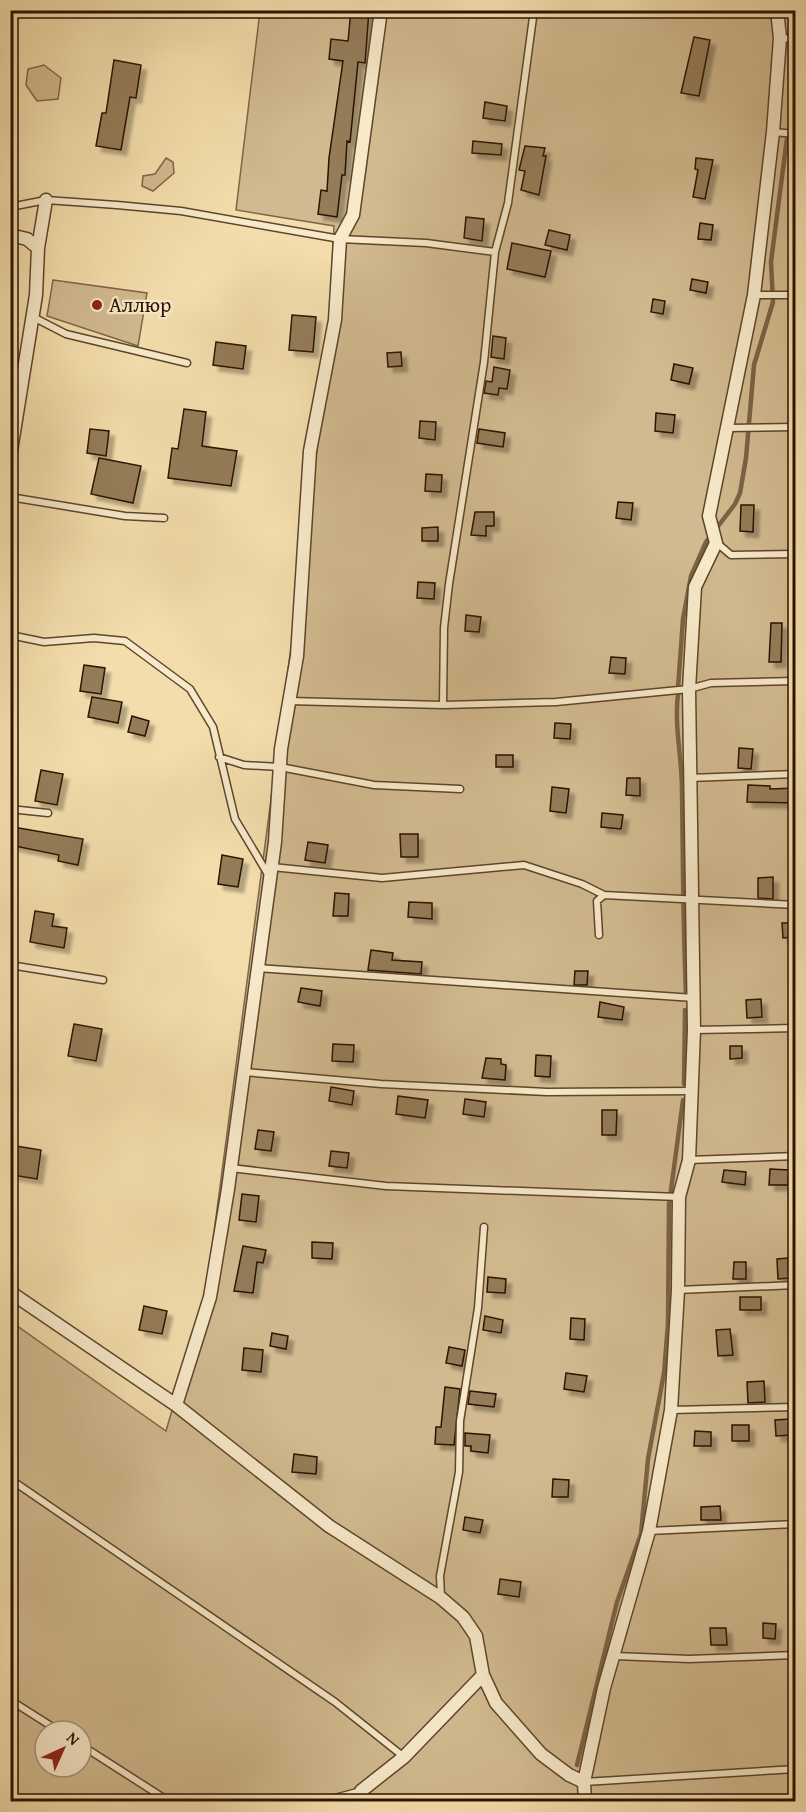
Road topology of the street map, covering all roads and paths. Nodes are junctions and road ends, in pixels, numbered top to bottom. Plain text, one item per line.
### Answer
1 (381, 10) edge
2 (534, 10) edge
3 (777, 10) edge
4 (780, 38) junction
5 (795, 39) edge
6 (773, 132) junction
7 (795, 134) edge
8 (46, 200) junction
9 (10, 207) edge
10 (10, 235) edge
11 (340, 239) junction
12 (38, 248) junction
13 (495, 252) junction
14 (760, 295) junction
15 (795, 295) edge
16 (32, 316) junction
17 (187, 363) dead end
18 (795, 427) edge
19 (735, 428) junction
20 (10, 458) edge
21 (10, 497) edge
22 (164, 518) dead end
23 (714, 537) junction
24 (795, 554) edge
25 (10, 635) edge
26 (795, 681) edge
27 (689, 689) junction
28 (289, 701) junction
29 (443, 705) junction
30 (219, 757) junction
31 (280, 767) junction
32 (795, 774) edge
33 (688, 778) junction
34 (460, 789) dead end
35 (10, 809) edge
36 (48, 813) dead end
37 (270, 872) junction
38 (604, 895) junction
39 (690, 899) junction
40 (795, 905) edge
41 (599, 935) dead end
42 (10, 965) edge
43 (256, 968) junction
44 (103, 980) dead end
45 (694, 998) junction
46 (795, 1028) edge
47 (694, 1030) junction
48 (243, 1072) junction
49 (692, 1091) junction
50 (795, 1156) edge
51 (689, 1160) junction
52 (231, 1168) junction
53 (678, 1197) junction
54 (484, 1227) dead end
55 (795, 1285) edge
56 (678, 1290) junction
57 (10, 1292) edge
58 (176, 1404) junction
59 (795, 1407) edge
60 (670, 1410) junction
61 (10, 1479) edge
62 (795, 1524) edge
63 (649, 1531) junction
64 (441, 1598) junction
65 (795, 1654) edge
66 (615, 1656) junction
67 (483, 1675) junction
68 (10, 1700) edge
69 (40, 1719) edge
70 (93, 1753) edge
71 (404, 1757) junction
72 (795, 1768) edge
73 (584, 1782) junction
74 (362, 1796) edge
75 (170, 1802) edge
76 (320, 1802) edge
77 (585, 1802) edge

1 - 11 street
2 - 13 lane
3 - 4 street
4 - 5 lane
4 - 6 street
6 - 7 lane
6 - 14 street
8 - 9 lane
8 - 11 lane
8 - 12 street
10 - 12 street
11 - 13 lane
11 - 28 street
12 - 16 street
13 - 29 lane
14 - 15 lane
14 - 19 street
16 - 17 lane
16 - 20 street
18 - 19 lane
19 - 23 street
21 - 22 lane
23 - 24 lane
23 - 27 street
25 - 30 lane
26 - 27 lane
27 - 29 lane
27 - 33 street
28 - 29 lane
28 - 31 street
30 - 31 lane
30 - 37 lane
31 - 34 lane
31 - 37 street
32 - 33 lane
33 - 39 street
35 - 36 lane
37 - 38 lane
37 - 43 street
38 - 39 lane
38 - 41 lane
39 - 40 lane
39 - 45 street
42 - 44 lane
43 - 45 lane
43 - 48 street
45 - 47 street
46 - 47 lane
47 - 49 street
48 - 49 lane
48 - 52 street
49 - 51 street
50 - 51 lane
51 - 53 street
52 - 53 lane
52 - 58 street
53 - 56 street
54 - 64 lane
55 - 56 lane
56 - 60 street
57 - 58 street
58 - 64 street
59 - 60 lane
60 - 63 street
61 - 71 lane
62 - 63 lane
63 - 66 street
64 - 67 street
65 - 66 lane
66 - 73 street
67 - 71 street
67 - 73 street
68 - 69 lane
70 - 75 lane
71 - 74 street
72 - 73 lane
73 - 77 street
74 - 76 lane

